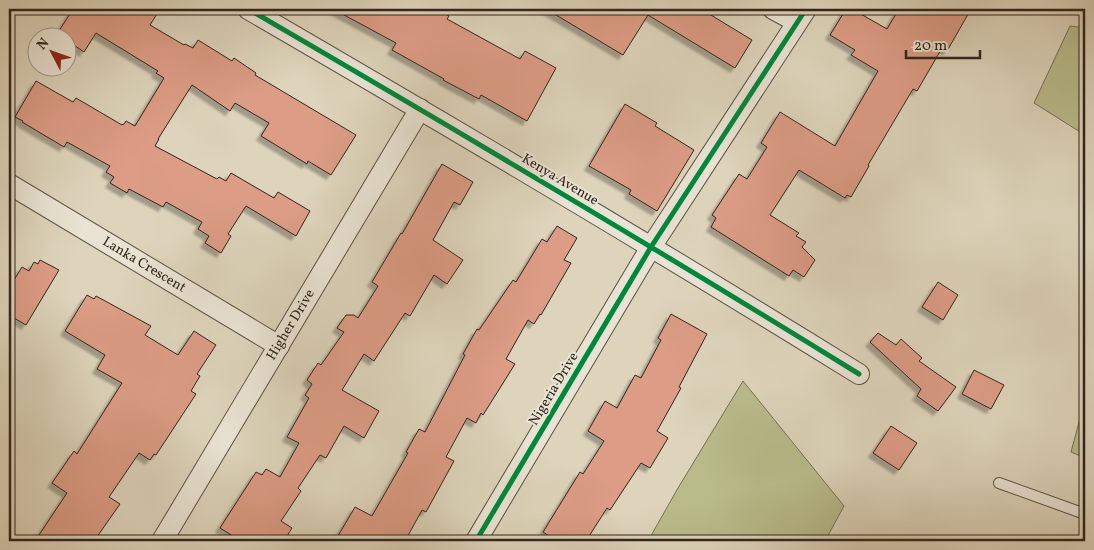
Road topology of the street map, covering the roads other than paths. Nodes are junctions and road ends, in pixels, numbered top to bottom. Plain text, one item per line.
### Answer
1 (248, 9) edge
2 (773, 9) edge
3 (801, 16) edge
4 (420, 109) junction
5 (9, 184) edge
6 (651, 248) junction
7 (279, 346) junction
8 (859, 374) dead end
9 (999, 483) dead end
10 (1085, 514) edge
11 (162, 541) edge
12 (476, 541) edge

1 - 4 street, Kenya Avenue
2 - 3 street
3 - 6 street, Nigeria Drive
4 - 6 street, Kenya Avenue
4 - 7 street, Higher Drive
5 - 7 street, Lanka Crescent
6 - 8 street, Kenya Avenue
6 - 12 street, Nigeria Drive
7 - 11 street, Higher Drive
9 - 10 lane

